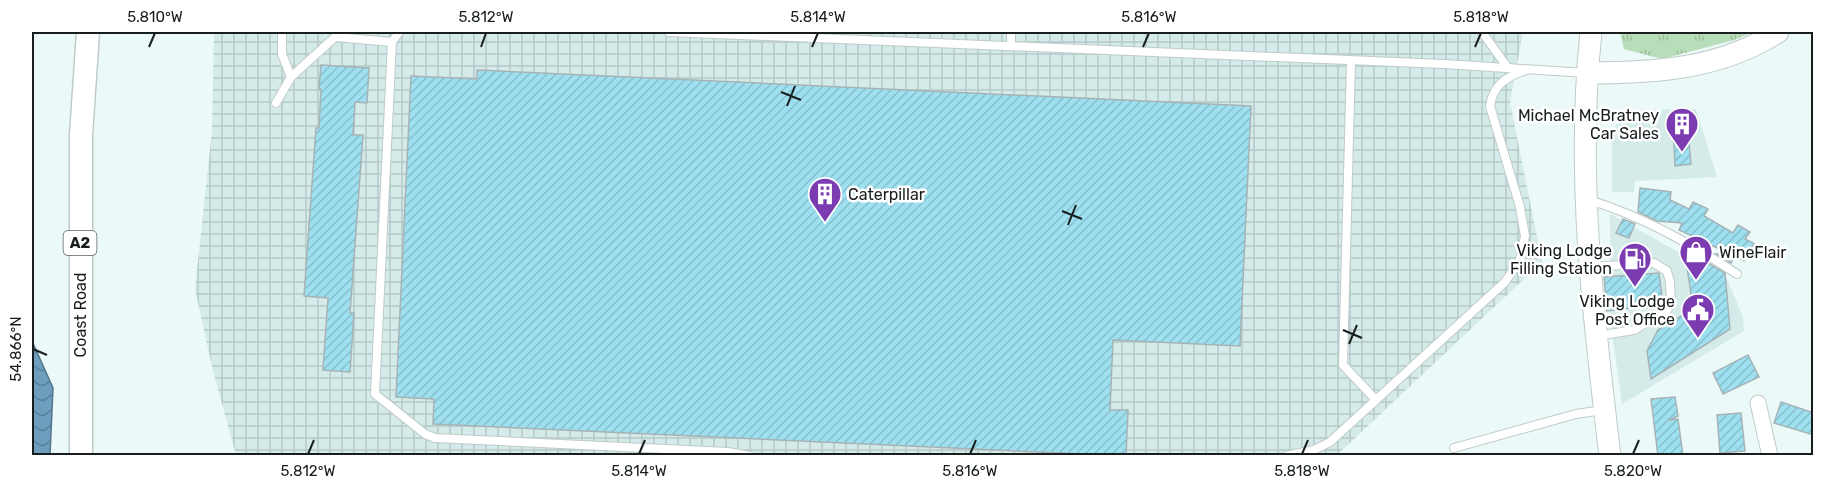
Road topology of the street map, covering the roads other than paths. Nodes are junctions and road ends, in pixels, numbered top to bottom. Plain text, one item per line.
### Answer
1 (88, 32) edge
2 (282, 32) edge
3 (399, 32) edge
4 (669, 32) edge
5 (1011, 32) edge
6 (1482, 32) edge
7 (1591, 32) edge
8 (1778, 32) edge
9 (736, 33) edge
10 (392, 42) junction
11 (1011, 46) junction
12 (1351, 61) junction
13 (1508, 68) junction
14 (1531, 69) junction
15 (1588, 73) junction
16 (291, 77) junction
17 (276, 103) dead end
18 (1586, 199) junction
19 (1590, 267) junction
20 (1737, 274) dead end
21 (1595, 336) junction
22 (1376, 400) junction
23 (1758, 403) dead end
24 (1605, 409) junction
25 (1454, 448) dead end
26 (81, 456) edge
27 (750, 456) edge
28 (1286, 456) edge
29 (1611, 456) edge
30 (1770, 456) edge

1 - 26 main road, Coast Road / A2
2 - 16 lane
3 - 10 lane
4 - 9 lane
5 - 11 lane
6 - 13 lane
7 - 15 street
8 - 15 street
9 - 11 lane
10 - 16 lane
10 - 27 lane
11 - 12 lane
12 - 13 lane
12 - 22 lane
13 - 14 lane
14 - 15 lane
14 - 22 lane
15 - 18 street
16 - 17 lane
18 - 19 street
18 - 20 lane
19 - 21 street
19 - 21 lane
21 - 24 street
22 - 28 lane
23 - 30 street
24 - 25 lane
24 - 29 street

